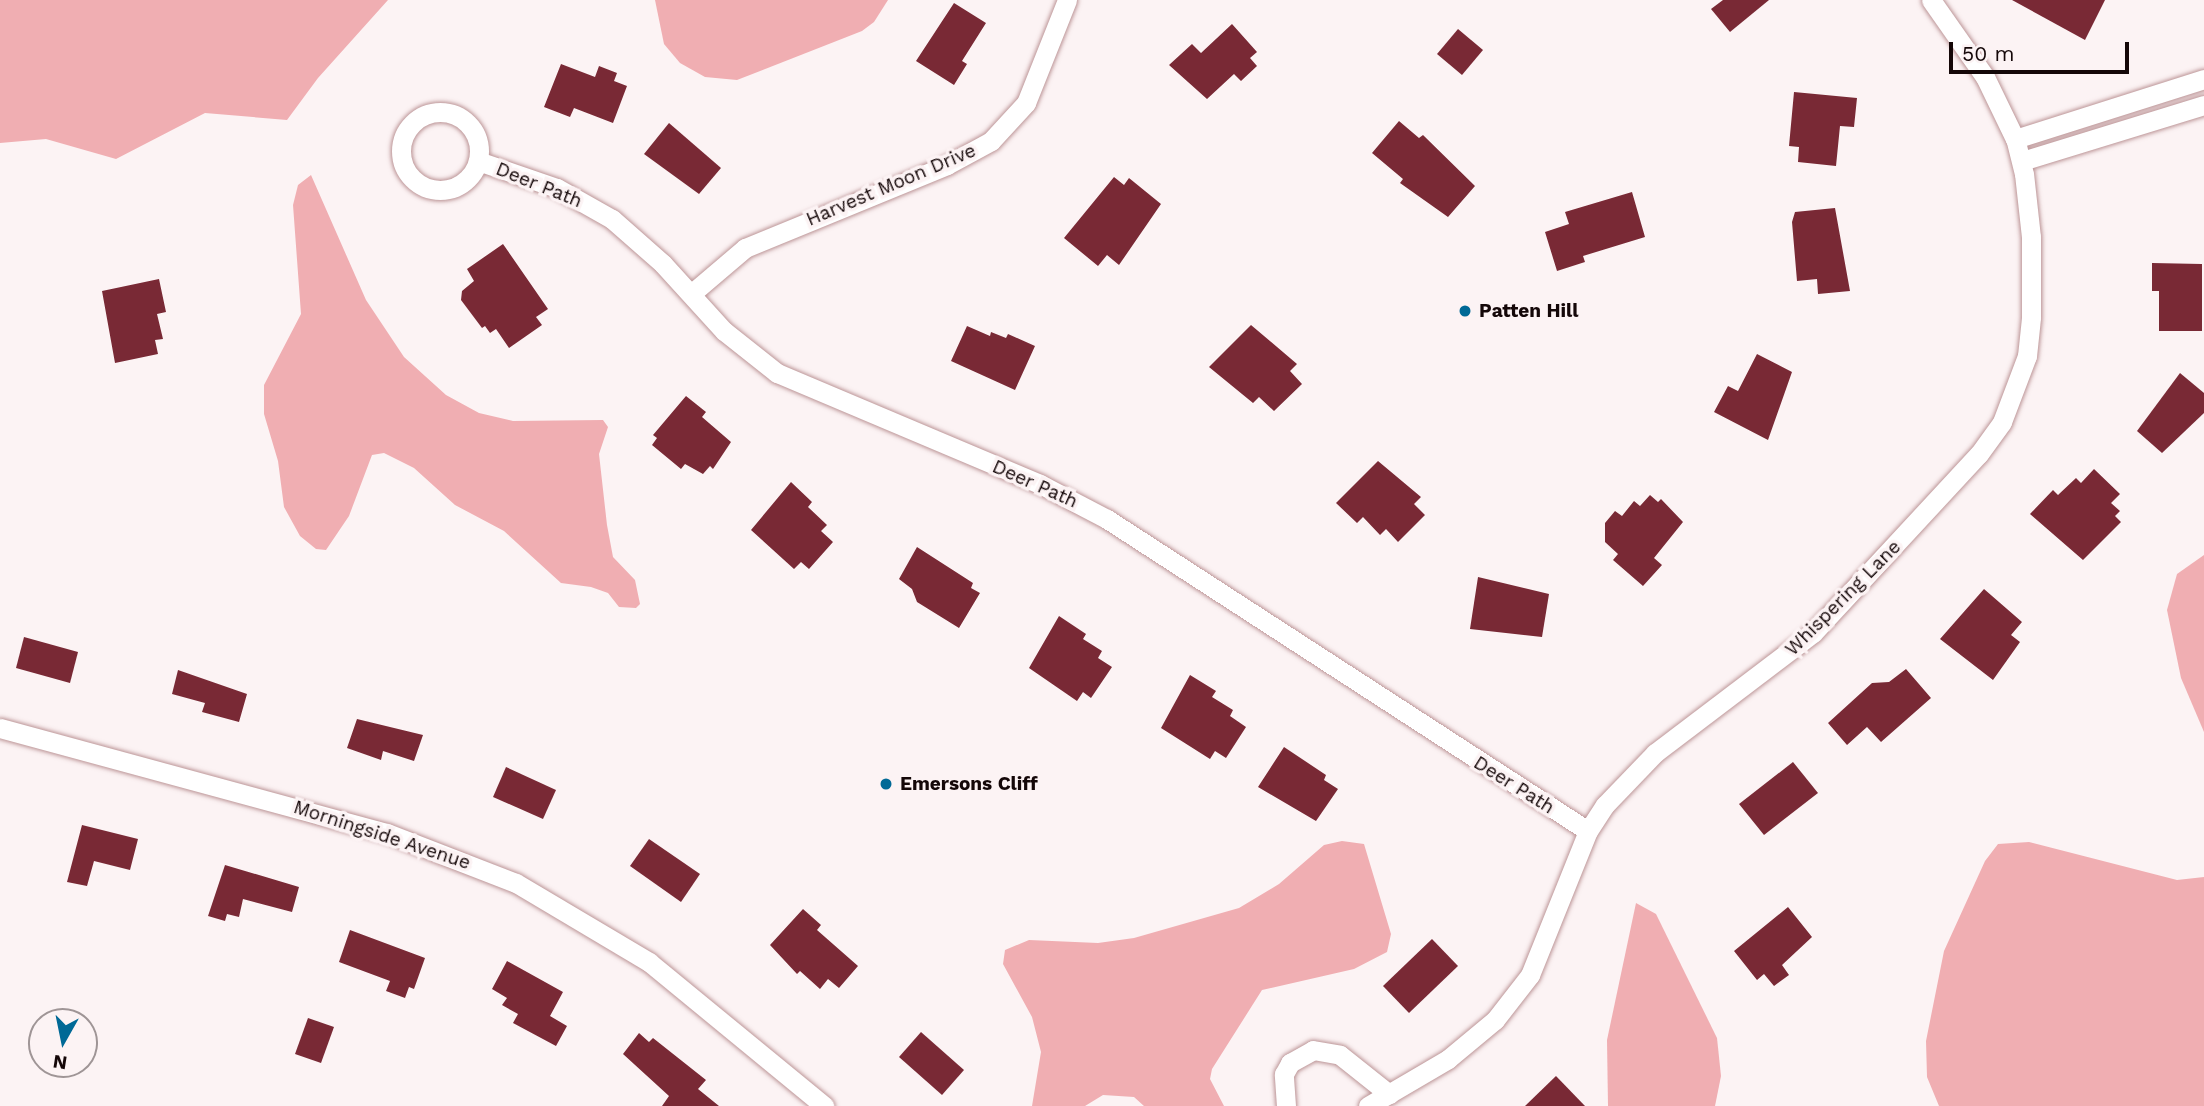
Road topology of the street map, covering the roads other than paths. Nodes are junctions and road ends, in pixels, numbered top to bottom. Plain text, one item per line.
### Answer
1 (1067, 0) edge
2 (1931, 0) edge
3 (2204, 79) edge
4 (2204, 105) edge
5 (2015, 139) junction
6 (478, 161) junction
7 (2022, 162) junction
8 (691, 294) junction
9 (0, 728) edge
10 (1588, 831) junction
11 (1389, 1094) junction
12 (824, 1106) edge
13 (1286, 1106) edge
14 (1368, 1106) edge

1 - 8 street, Harvest Moon Drive
2 - 5 street, Whispering Lane
3 - 5 street
4 - 7 street
5 - 7 street, Whispering Lane
6 - 6 street, Deer Path
6 - 8 street, Deer Path
7 - 10 street, Whispering Lane
8 - 10 street, Deer Path
9 - 12 street, Morningside Avenue
10 - 11 street, Whispering Lane
11 - 13 street
11 - 14 street, Whispering Lane

